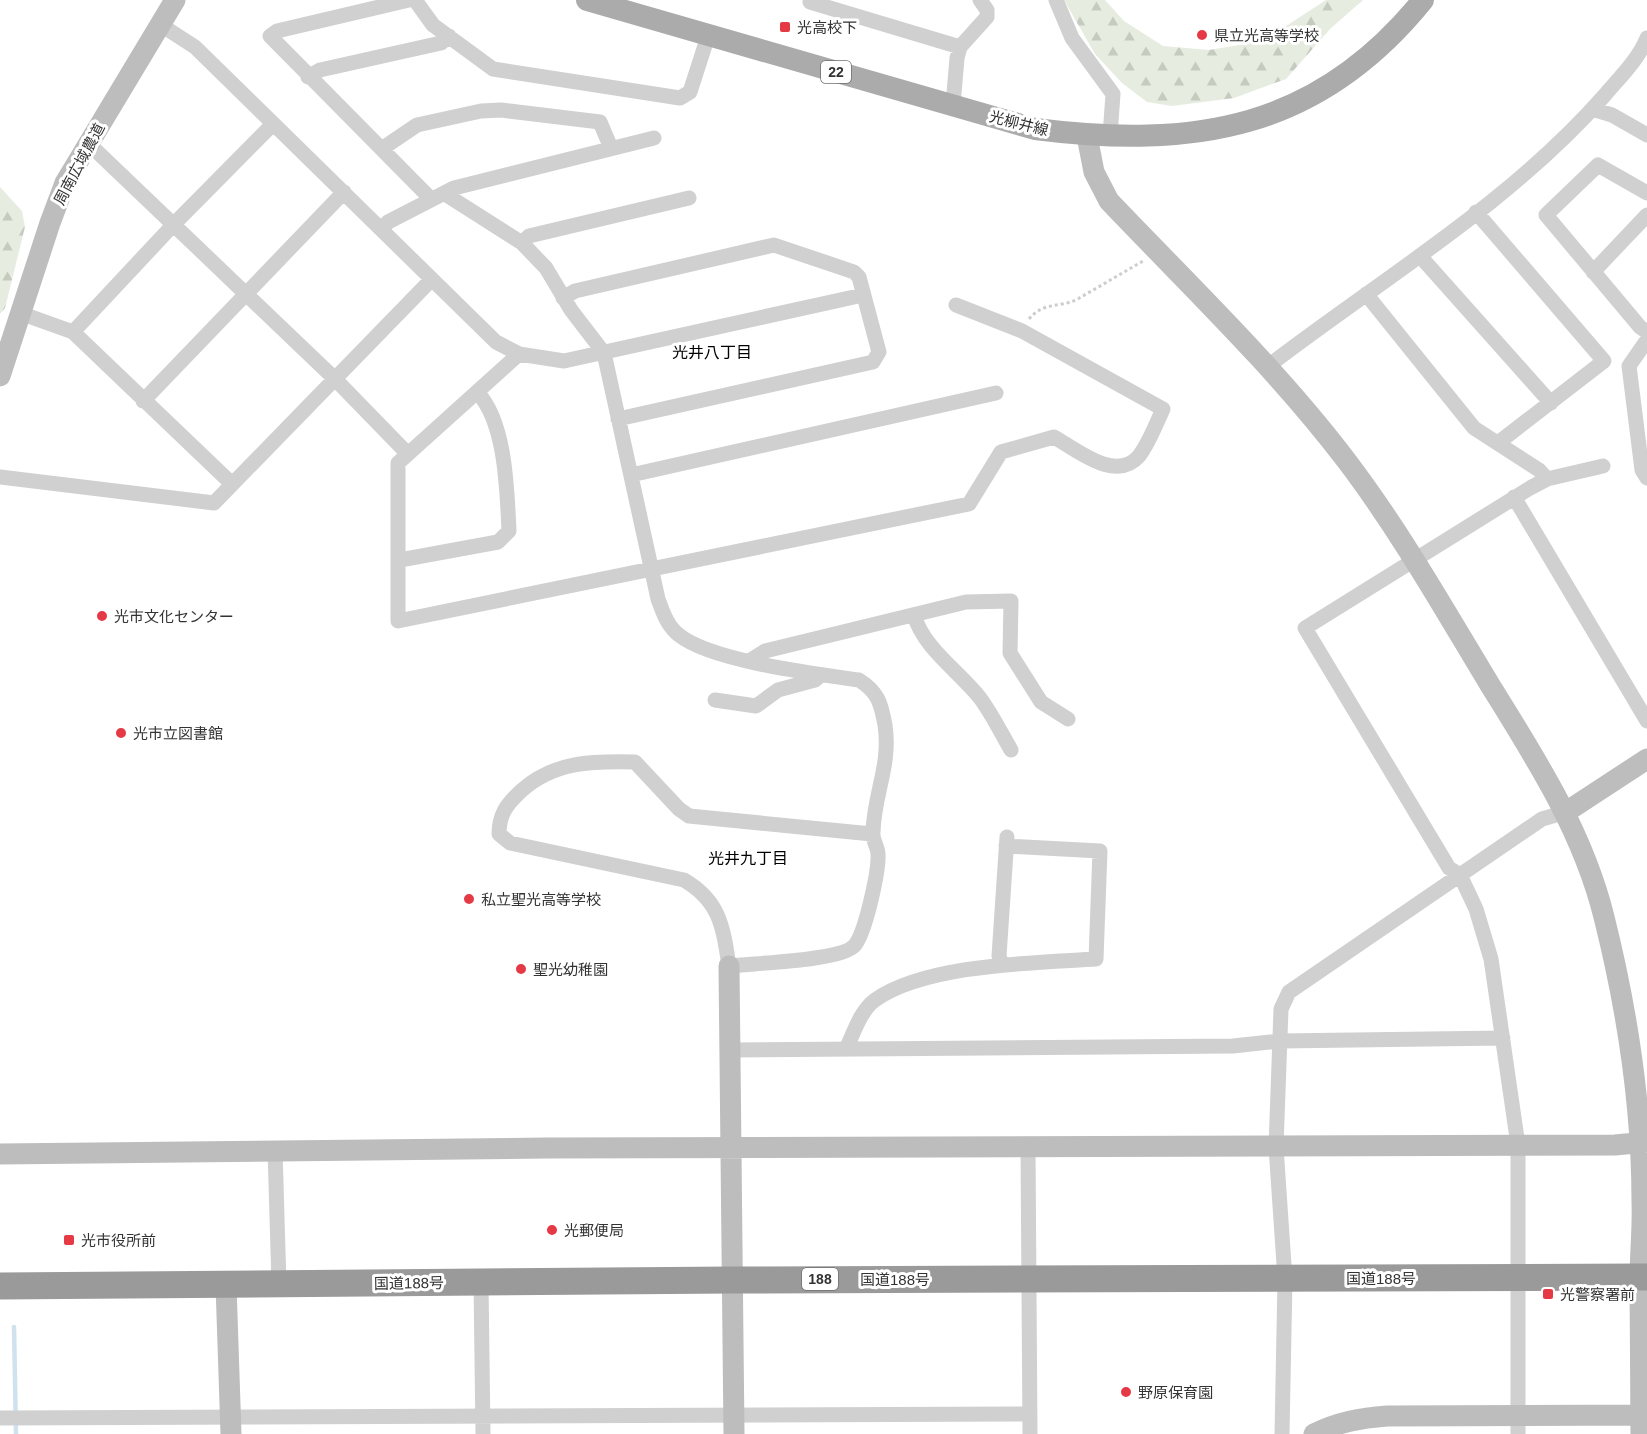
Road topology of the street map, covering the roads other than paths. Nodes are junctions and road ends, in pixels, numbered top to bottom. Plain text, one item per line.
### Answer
1 (175, 0) edge
2 (409, 0) edge
3 (416, 0) edge
4 (587, 0) edge
5 (980, 0) edge
6 (1056, 0) edge
7 (1423, 0) edge
8 (810, 2) dead end
9 (160, 25) junction
10 (448, 36) junction
11 (708, 36) junction
12 (1647, 38) edge
13 (960, 47) junction
14 (308, 77) junction
15 (952, 105) junction
16 (1592, 109) junction
17 (273, 124) junction
18 (1647, 135) edge
19 (1087, 136) junction
20 (1110, 136) junction
21 (654, 138) dead end
22 (88, 143) junction
23 (383, 148) junction
24 (611, 148) junction
25 (344, 192) junction
26 (1647, 193) edge
27 (438, 197) junction
28 (689, 198) dead end
29 (1476, 212) junction
30 (1647, 215) edge
31 (174, 224) junction
32 (382, 229) junction
33 (522, 243) junction
34 (1419, 256) junction
35 (1593, 272) junction
36 (432, 279) junction
37 (245, 294) junction
38 (1366, 294) junction
39 (863, 295) junction
40 (563, 297) junction
41 (956, 305) dead end
42 (20, 313) junction
43 (73, 332) junction
44 (1647, 332) edge
45 (1647, 340) edge
46 (604, 353) junction
47 (519, 354) junction
48 (1267, 367) junction
49 (0, 376) edge
50 (335, 379) junction
51 (477, 392) junction
52 (996, 393) dead end
53 (143, 401) junction
54 (1551, 403) junction
55 (618, 419) junction
56 (1498, 443) junction
57 (406, 453) junction
58 (1603, 466) dead end
59 (1645, 472) edge
60 (631, 475) junction
61 (0, 477) edge
62 (1546, 479) junction
63 (232, 484) junction
64 (1514, 497) junction
65 (400, 560) junction
66 (1414, 561) junction
67 (652, 570) junction
68 (914, 615) junction
69 (749, 661) junction
70 (821, 675) junction
71 (715, 700) dead end
72 (1068, 719) dead end
73 (1647, 721) edge
74 (1011, 750) dead end
75 (1647, 759) edge
76 (1566, 812) junction
77 (872, 834) junction
78 (1460, 875) junction
79 (1002, 965) junction
80 (729, 966) junction
81 (1503, 1038) junction
82 (1279, 1041) junction
83 (847, 1047) junction
84 (731, 1050) junction
85 (1643, 1142) edge
86 (1518, 1145) junction
87 (1028, 1147) junction
88 (1276, 1147) junction
89 (730, 1148) junction
90 (276, 1150) junction
91 (0, 1154) edge
92 (1644, 1277) edge
93 (1518, 1278) junction
94 (1029, 1279) junction
95 (1285, 1279) junction
96 (732, 1280) junction
97 (481, 1282) junction
98 (279, 1284) junction
99 (0, 1286) edge
100 (226, 1286) junction
101 (1030, 1414) junction
102 (482, 1416) junction
103 (0, 1418) edge
104 (1643, 1421) edge
105 (734, 1424) edge
106 (1518, 1424) edge
107 (231, 1426) edge
108 (483, 1434) edge
109 (1030, 1434) edge
110 (1282, 1434) edge
111 (1314, 1434) edge

1 - 9 street, 周南広域農道
2 - 14 street
3 - 10 street
4 - 11 main road, 光柳井線 / 22
5 - 13 street
6 - 20 street
7 - 20 main road, 光柳井線 / 22
8 - 13 street
9 - 17 street
9 - 22 street, 周南広域農道
10 - 11 street
10 - 14 street
11 - 15 main road, 光柳井線 / 22
12 - 16 street
13 - 15 street
14 - 23 street
15 - 19 main road, 光柳井線 / 22
16 - 18 street
16 - 29 street
17 - 25 street
17 - 31 street
19 - 20 main road, 光柳井線 / 22
19 - 48 street
21 - 24 street
22 - 31 street
22 - 42 street, 周南広域農道
23 - 24 street
23 - 27 street
24 - 27 street
25 - 32 street
25 - 37 street
26 - 35 street
27 - 32 street
27 - 33 street
28 - 33 street
29 - 34 street
29 - 54 street
30 - 35 street
31 - 37 street
31 - 43 street
32 - 36 street
33 - 40 street
34 - 38 street
34 - 54 street
35 - 44 street
36 - 47 street
36 - 50 street
37 - 50 street
37 - 53 street
38 - 48 street
38 - 56 street
39 - 40 street
39 - 46 street
39 - 55 street
40 - 46 street
41 - 67 street
42 - 43 street
42 - 49 street, 周南広域農道
43 - 53 street
45 - 59 street
46 - 47 street
46 - 55 street
47 - 51 street
48 - 66 street
50 - 57 street
50 - 63 street
51 - 57 street
51 - 65 street
52 - 60 street
53 - 63 street
54 - 56 street
55 - 60 street
56 - 62 street
57 - 65 street
58 - 62 street
60 - 67 street
61 - 63 street
62 - 64 street
64 - 66 street
64 - 73 street
65 - 67 street
66 - 76 street
66 - 78 street
67 - 69 street
68 - 69 street
68 - 72 street
68 - 74 street
69 - 70 street
70 - 71 street
70 - 77 street
75 - 76 street
76 - 78 street
76 - 85 street
77 - 80 street
77 - 80 street
78 - 81 street
78 - 82 street
79 - 79 street
79 - 83 street
80 - 84 street
81 - 82 street
81 - 86 street
82 - 83 street
82 - 88 street
83 - 84 street
84 - 89 street
85 - 86 street
85 - 92 street
86 - 88 street
86 - 93 street
87 - 88 street
87 - 89 street
87 - 94 street
88 - 95 street
89 - 90 street
89 - 96 street
90 - 91 street
90 - 98 street
92 - 93 highway, 国道188号 / 188
92 - 104 street
93 - 95 highway, 国道188号 / 188
93 - 106 street
94 - 95 highway, 国道188号 / 188
94 - 96 highway, 国道188号 / 188
94 - 101 street
95 - 110 street
96 - 97 highway, 国道188号 / 188
96 - 105 street
97 - 98 highway, 国道188号 / 188
97 - 102 street
98 - 100 highway, 国道188号 / 188
99 - 100 highway, 国道188号 / 188
100 - 107 street
101 - 105 street
101 - 109 street
102 - 105 street
102 - 107 street
102 - 108 street
103 - 107 street
104 - 106 street
106 - 111 street

